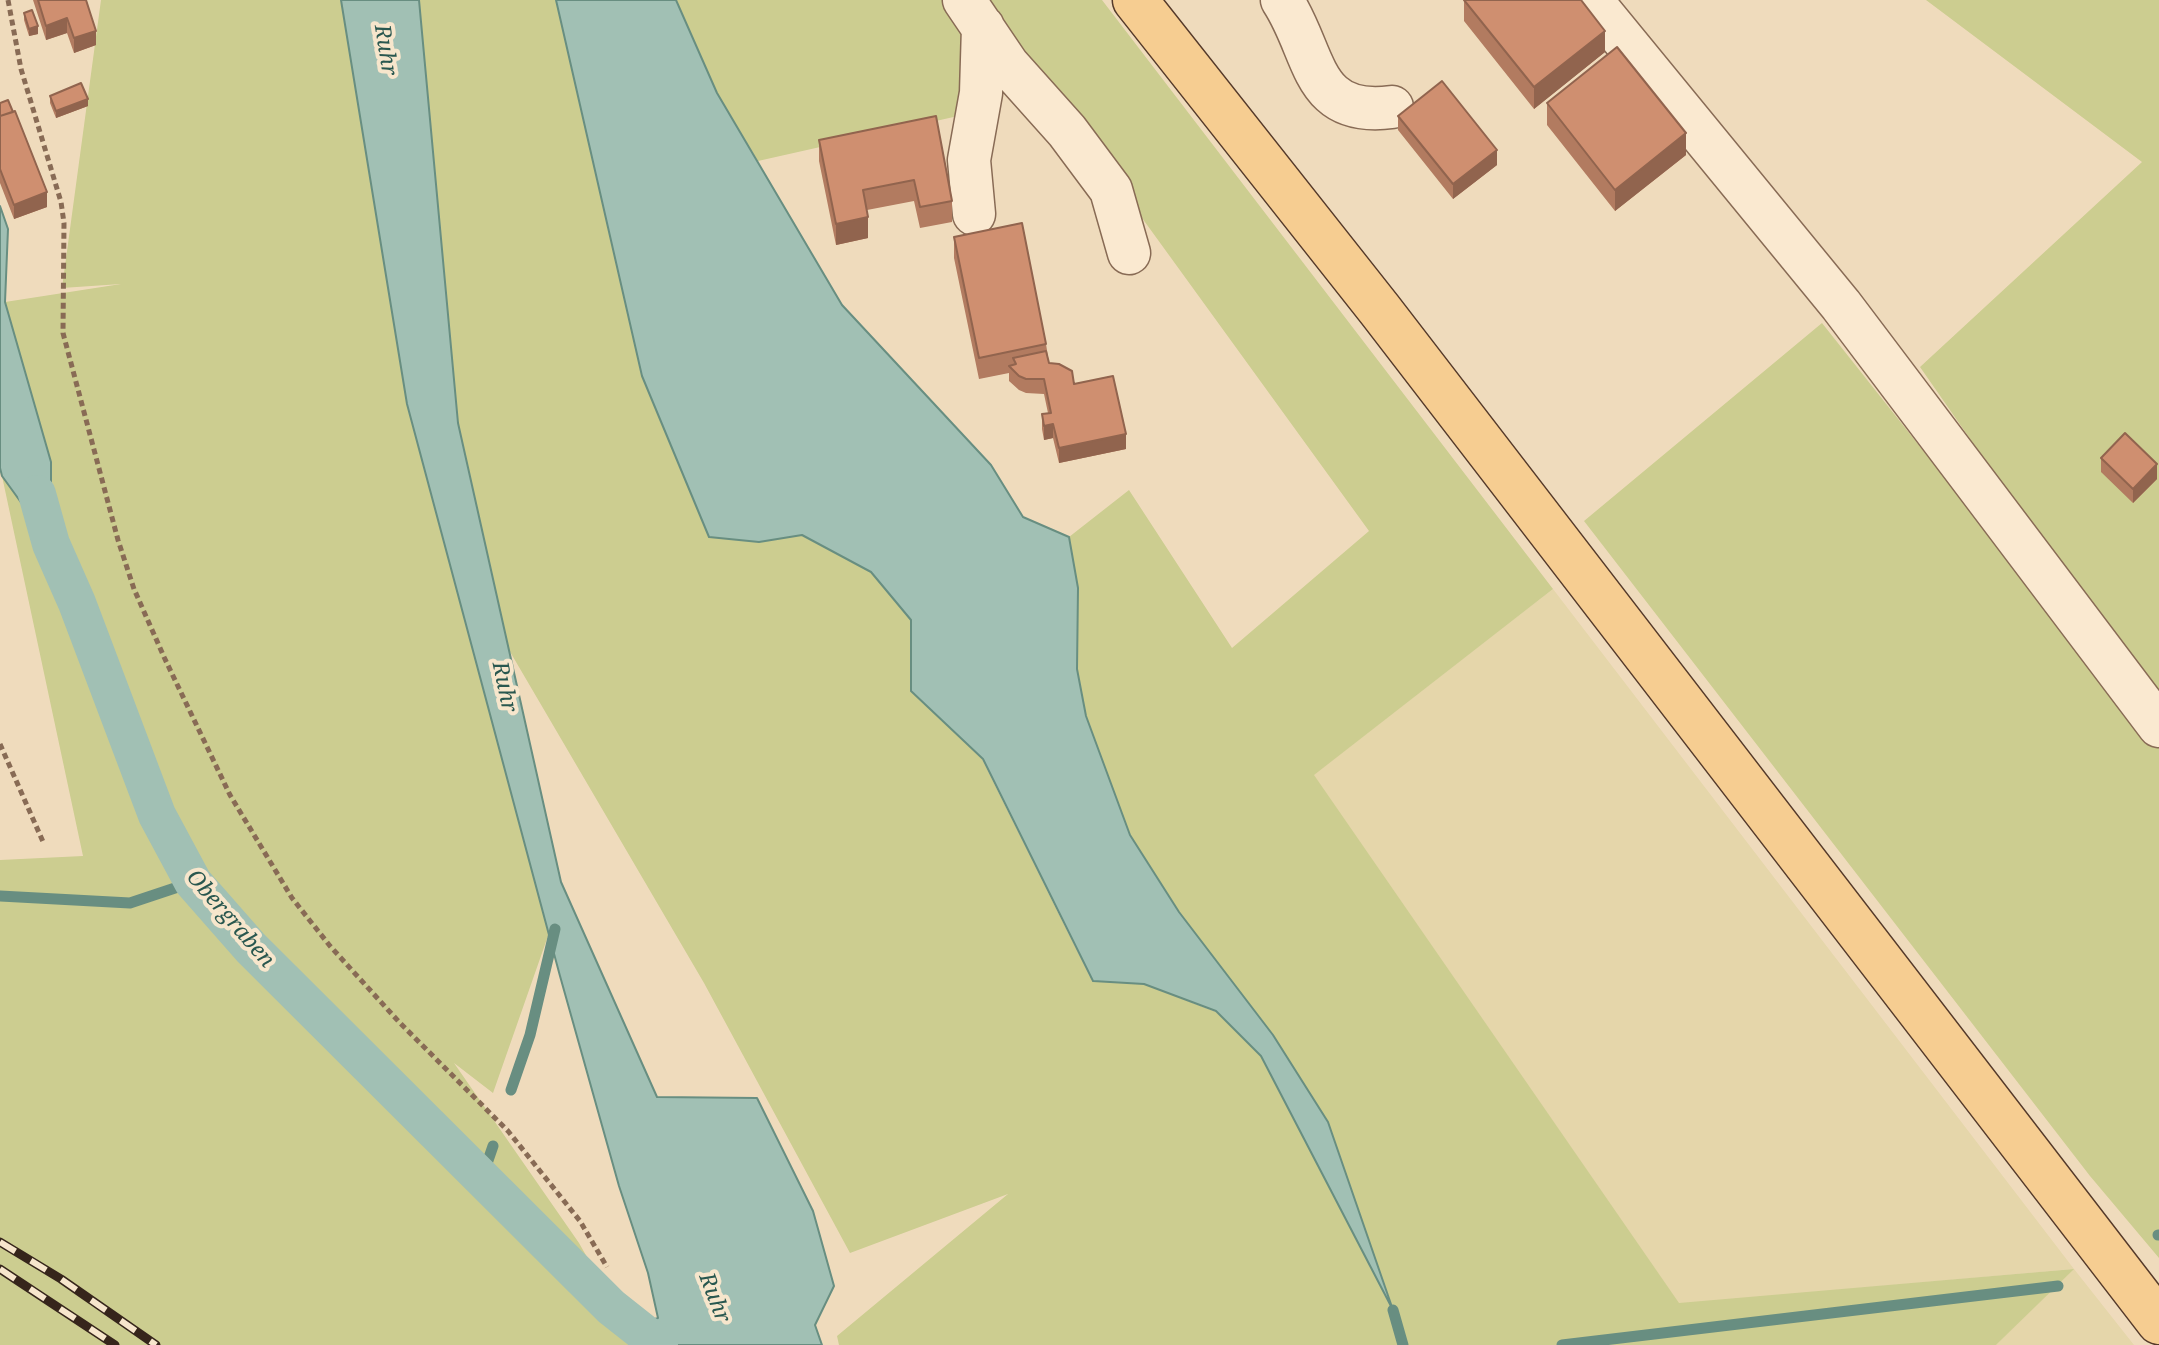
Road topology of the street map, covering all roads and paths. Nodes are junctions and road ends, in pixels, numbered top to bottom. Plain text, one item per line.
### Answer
1 (8, 0) edge
2 (1135, 0) edge
3 (1282, 0) edge
4 (1591, 0) edge
5 (973, 13) edge
6 (1392, 107) dead end
7 (974, 214) dead end
8 (1129, 253) dead end
9 (2159, 726) edge
10 (0, 744) edge
11 (44, 844) dead end
12 (607, 1267) dead end
13 (2159, 1322) edge

1 - 12 path
2 - 13 main road
3 - 6 lane
4 - 9 lane
5 - 7 lane
5 - 8 lane
10 - 11 path

